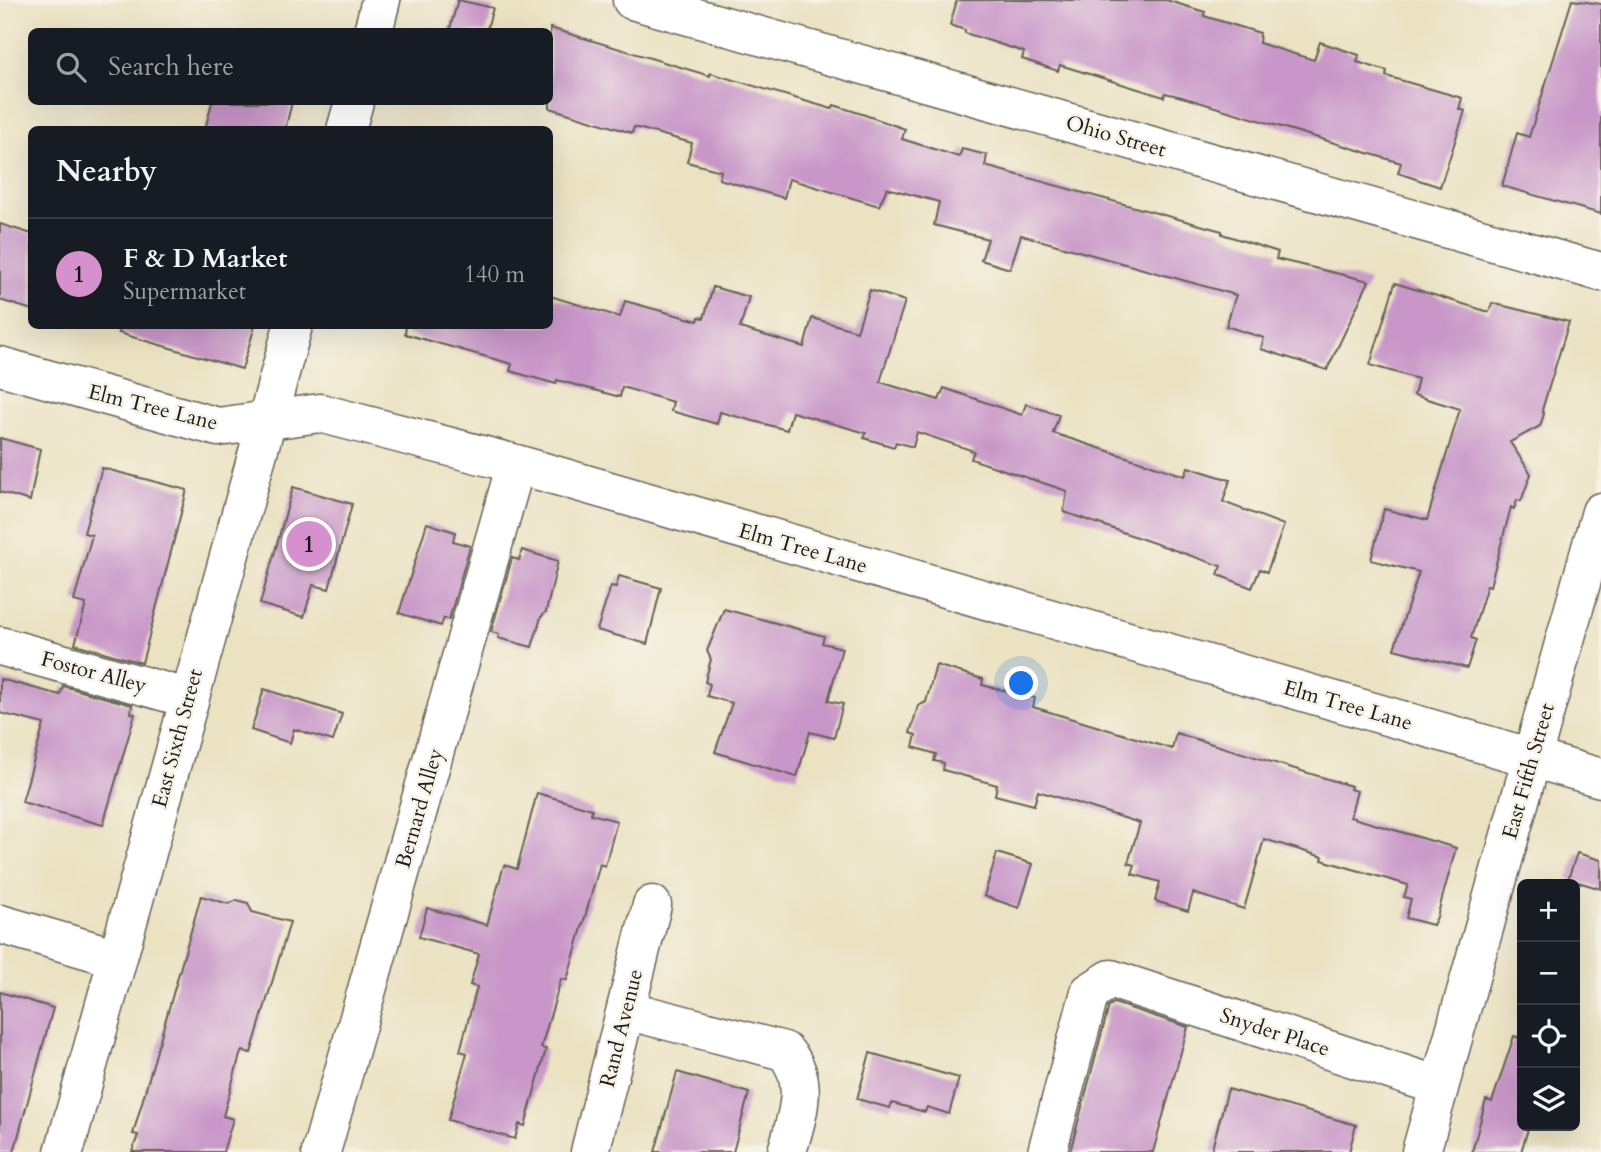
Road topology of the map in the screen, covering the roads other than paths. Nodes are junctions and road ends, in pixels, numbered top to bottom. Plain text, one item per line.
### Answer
1 (381, 0) edge
2 (632, 0) edge
3 (374, 28) edge
4 (353, 105) edge
5 (347, 126) edge
6 (1601, 272) edge
7 (292, 329) edge
8 (0, 366) edge
9 (267, 420) junction
10 (516, 464) junction
11 (1601, 512) edge
12 (0, 646) edge
13 (187, 698) junction
14 (1531, 758) junction
15 (1601, 778) edge
16 (652, 905) dead end
17 (0, 924) edge
18 (117, 958) junction
19 (626, 1010) junction
20 (1439, 1086) junction
21 (64, 1152) edge
22 (321, 1152) edge
23 (590, 1152) edge
24 (787, 1152) edge
25 (1047, 1152) edge
26 (1421, 1152) edge

1 - 3 street
2 - 6 street, Ohio Street
4 - 5 street
7 - 9 street, East Sixth Street
8 - 9 street, Elm Tree Lane
9 - 10 street, Elm Tree Lane
9 - 13 street, East Sixth Street
10 - 14 street, Elm Tree Lane
10 - 22 street, Bernard Alley
11 - 14 street, East Fifth Street
12 - 13 street, Fostor Alley
13 - 18 street, East Sixth Street
14 - 15 street, Elm Tree Lane
14 - 20 street, East Fifth Street
16 - 19 street, Rand Avenue
17 - 18 street
18 - 21 street, East Sixth Street
19 - 23 street, Rand Avenue
19 - 24 street
20 - 25 street, Snyder Place
20 - 26 street, East Fifth Street

